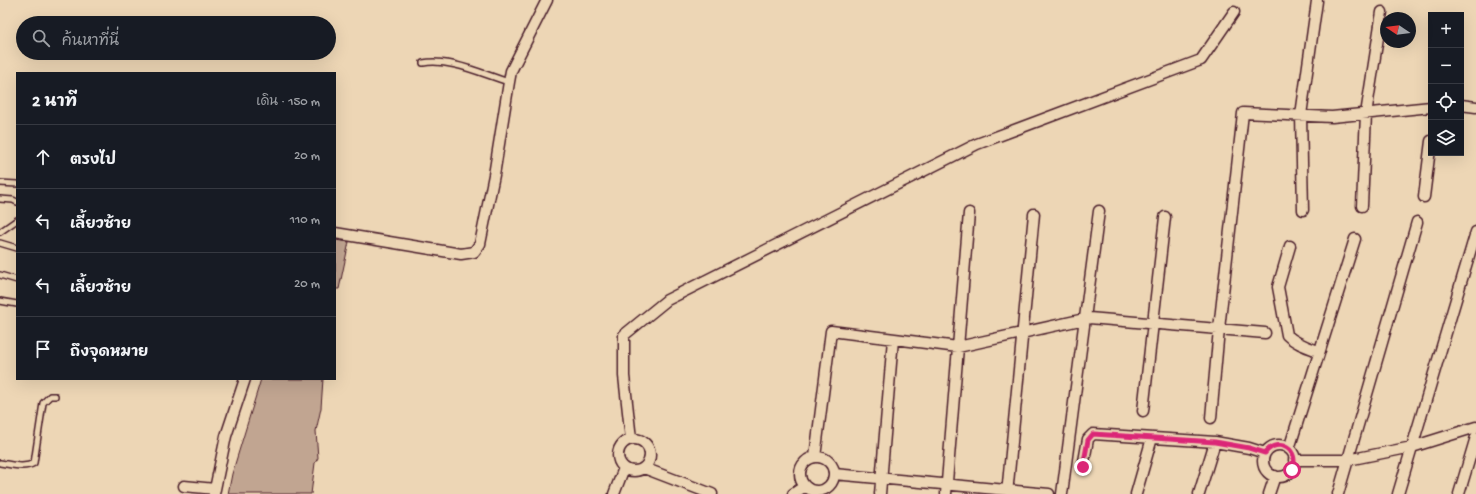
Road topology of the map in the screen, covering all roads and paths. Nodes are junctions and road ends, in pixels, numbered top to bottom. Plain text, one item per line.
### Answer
1 (547, 0) edge
2 (1317, 2) dead end
3 (1234, 12) dead end
4 (1380, 25) edge
5 (422, 63) dead end
6 (508, 82) junction
7 (1464, 105) edge
8 (1428, 107) edge
9 (1476, 107) edge
10 (1366, 114) junction
11 (1301, 115) junction
12 (1429, 156) edge
13 (0, 183) edge
14 (16, 184) edge
15 (1424, 197) dead end
16 (0, 199) edge
17 (16, 202) edge
18 (1362, 206) dead end
19 (1303, 210) dead end
20 (1099, 211) dead end
21 (969, 213) dead end
22 (1034, 214) dead end
23 (1165, 217) dead end
24 (16, 221) edge
25 (1417, 222) dead end
26 (0, 232) edge
27 (1476, 232) edge
28 (336, 233) edge
29 (1355, 239) dead end
30 (0, 243) edge
31 (1290, 246) dead end
32 (16, 248) edge
33 (0, 275) edge
34 (16, 280) edge
35 (0, 301) edge
36 (16, 304) edge
37 (1085, 319) junction
38 (1153, 324) junction
39 (1219, 329) junction
40 (1022, 332) junction
41 (1265, 333) dead end
42 (893, 338) junction
43 (958, 347) junction
44 (1318, 351) junction
45 (245, 380) edge
46 (55, 396) dead end
47 (1143, 411) dead end
48 (1211, 418) dead end
49 (1476, 427) edge
50 (1476, 437) edge
51 (1152, 438) junction
52 (631, 439) junction
53 (1215, 442) junction
54 (1412, 447) junction
55 (1289, 449) junction
56 (1265, 453) junction
57 (815, 457) junction
58 (1294, 460) junction
59 (1348, 460) junction
60 (0, 463) edge
61 (1083, 467) dead end
62 (624, 468) junction
63 (644, 468) junction
64 (834, 474) junction
65 (1275, 476) junction
66 (881, 479) junction
67 (184, 486) dead end
68 (947, 489) edge
69 (808, 490) edge
70 (214, 492) edge
71 (1008, 492) edge
72 (614, 494) edge
73 (712, 494) edge
74 (793, 494) edge
75 (880, 494) edge
76 (1049, 494) edge
77 (1062, 494) edge
78 (1136, 494) edge
79 (1198, 494) edge
80 (1269, 494) edge
81 (1338, 494) edge
82 (1398, 494) edge
83 (1459, 494) edge

1 - 6 street
2 - 11 street
3 - 52 street
4 - 10 street
5 - 6 lane
6 - 28 street
7 - 9 street
8 - 10 street
10 - 11 street
10 - 18 street
11 - 19 street
11 - 39 street
12 - 15 street
13 - 14 lane
16 - 17 lane
20 - 37 street
21 - 43 street
22 - 40 street
23 - 38 street
24 - 26 lane
25 - 59 street
27 - 54 street
29 - 44 street
30 - 32 lane
31 - 44 street
33 - 34 lane
35 - 36 lane
37 - 38 street
37 - 40 street
37 - 77 street
38 - 39 street
38 - 47 street
39 - 41 street
39 - 48 street
40 - 43 street
40 - 71 street
42 - 43 street
42 - 57 street
42 - 66 street
43 - 68 street
44 - 55 street
45 - 70 street
46 - 60 lane
49 - 54 street
50 - 83 street
51 - 53 street
51 - 61 street
51 - 78 street
52 - 62 street
52 - 63 street
53 - 56 street
53 - 79 street
54 - 59 street
54 - 82 street
55 - 56 street
55 - 58 street
56 - 65 street
57 - 64 street
57 - 69 street
58 - 59 street
58 - 65 street
59 - 81 street
62 - 63 street
62 - 72 street
63 - 73 street
64 - 66 street
64 - 69 street
65 - 80 street
66 - 68 street
66 - 75 street
67 - 70 street
68 - 71 street
69 - 74 street
71 - 76 street

